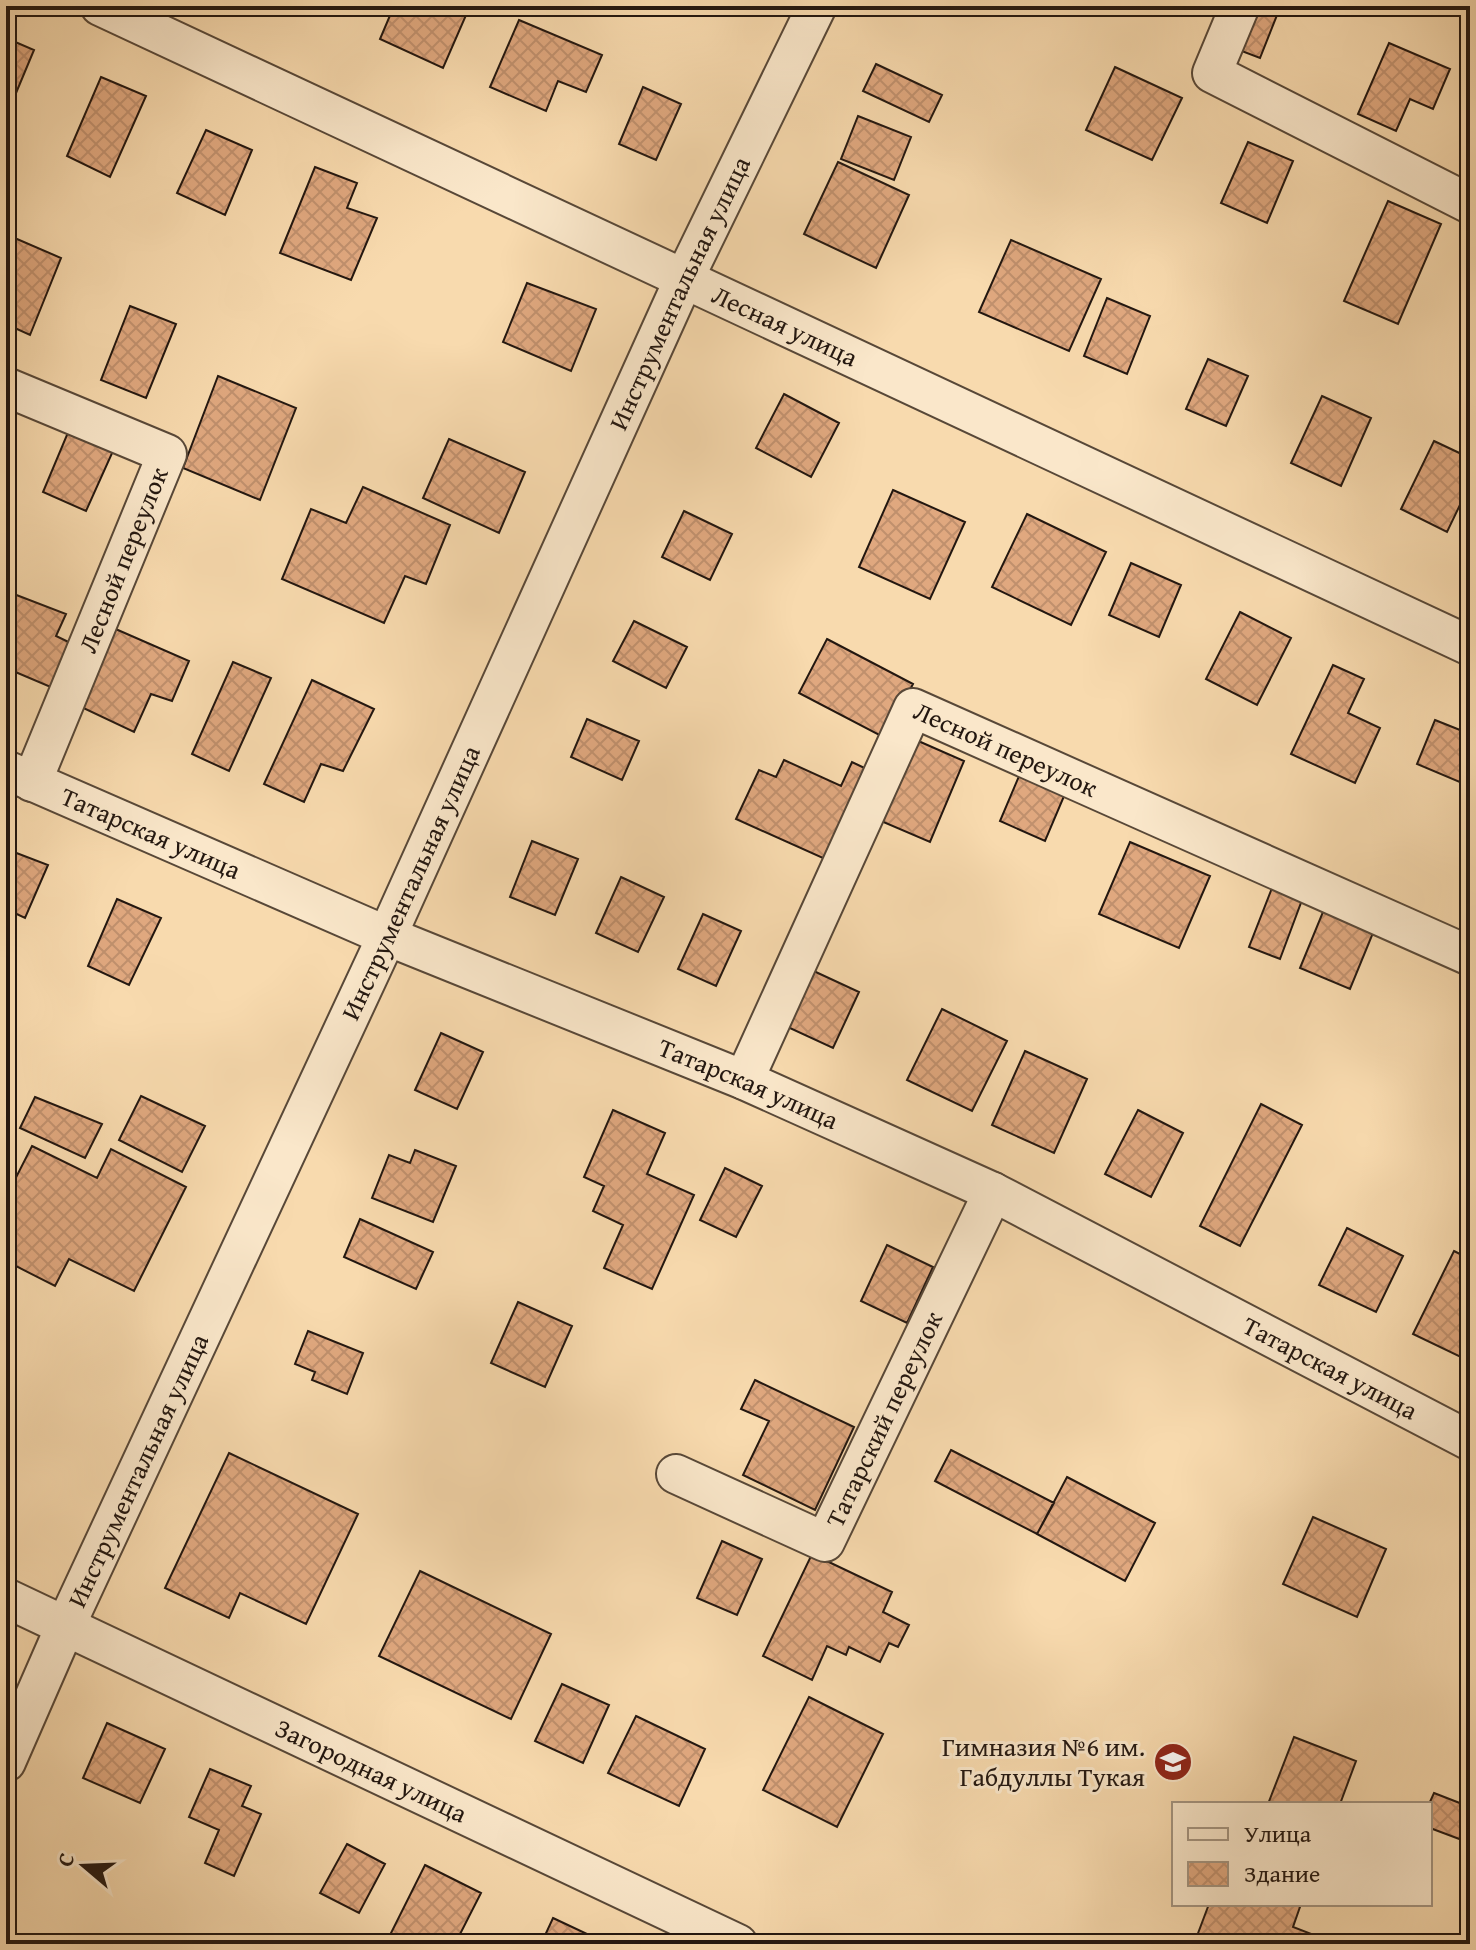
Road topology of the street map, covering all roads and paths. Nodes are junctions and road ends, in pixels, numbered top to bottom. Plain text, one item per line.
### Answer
1 (100, 6) edge
2 (817, 6) edge
3 (1240, 6) edge
4 (1470, 204) edge
5 (684, 279) junction
6 (6, 387) edge
7 (1470, 646) edge
8 (19, 776) edge
9 (387, 936) junction
10 (1470, 956) edge
11 (744, 1080) junction
12 (993, 1192) junction
13 (1467, 1432) edge
14 (676, 1474) dead end
15 (6, 1598) edge
16 (65, 1627) junction
17 (6, 1762) edge
18 (738, 1944) edge

1 - 5 street, Лесная улица
2 - 5 street, Инструментальная улица
3 - 4 street
5 - 7 street, Лесная улица
5 - 9 street, Инструментальная улица
6 - 8 street, Лесной переулок
8 - 9 street, Татарская улица
9 - 11 street, Татарская улица
9 - 16 street, Инструментальная улица
10 - 11 street, Лесной переулок
11 - 12 street, Татарская улица
12 - 13 street, Татарская улица
12 - 14 street, Татарский переулок
15 - 16 street, Загородная улица
16 - 17 street, Инструментальная улица
16 - 18 street, Загородная улица

